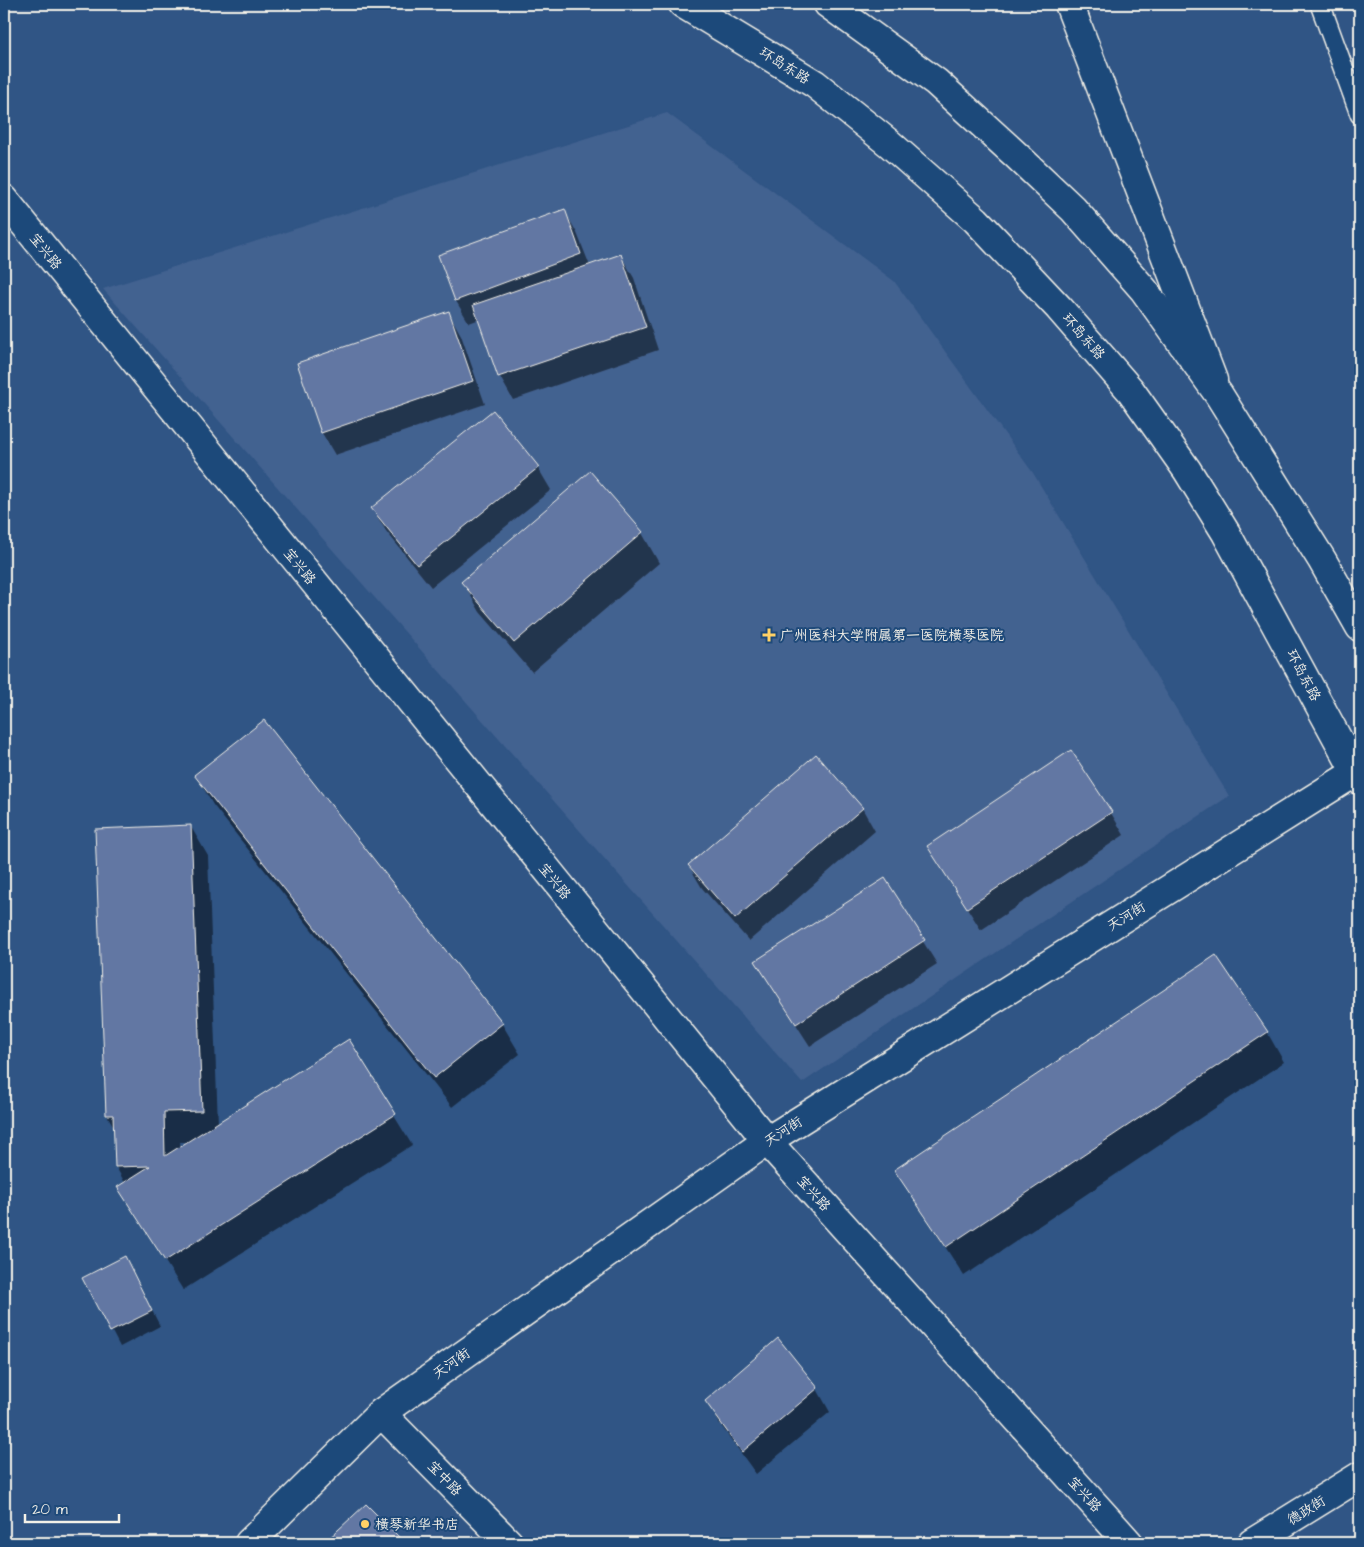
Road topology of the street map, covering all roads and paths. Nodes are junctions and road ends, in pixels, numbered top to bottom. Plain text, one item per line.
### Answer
1 (682, 4) edge
2 (828, 4) edge
3 (1069, 4) edge
4 (1320, 4) edge
5 (1360, 114) edge
6 (4, 199) edge
7 (1219, 395) junction
8 (1360, 627) edge
9 (1358, 776) edge
10 (767, 1141) junction
11 (381, 1413) junction
12 (1360, 1476) edge
13 (251, 1542) edge
14 (508, 1543) edge
15 (1129, 1543) edge
16 (1252, 1543) edge

1 - 9 street, 环岛东路
2 - 7 street
3 - 7 street
4 - 5 lane
6 - 10 street, 宝兴路
7 - 8 street
9 - 10 street, 天河街
10 - 11 street, 天河街
10 - 15 street, 宝兴路
11 - 13 street, 天河街
11 - 14 street, 宝中路
12 - 16 street, 德政街

